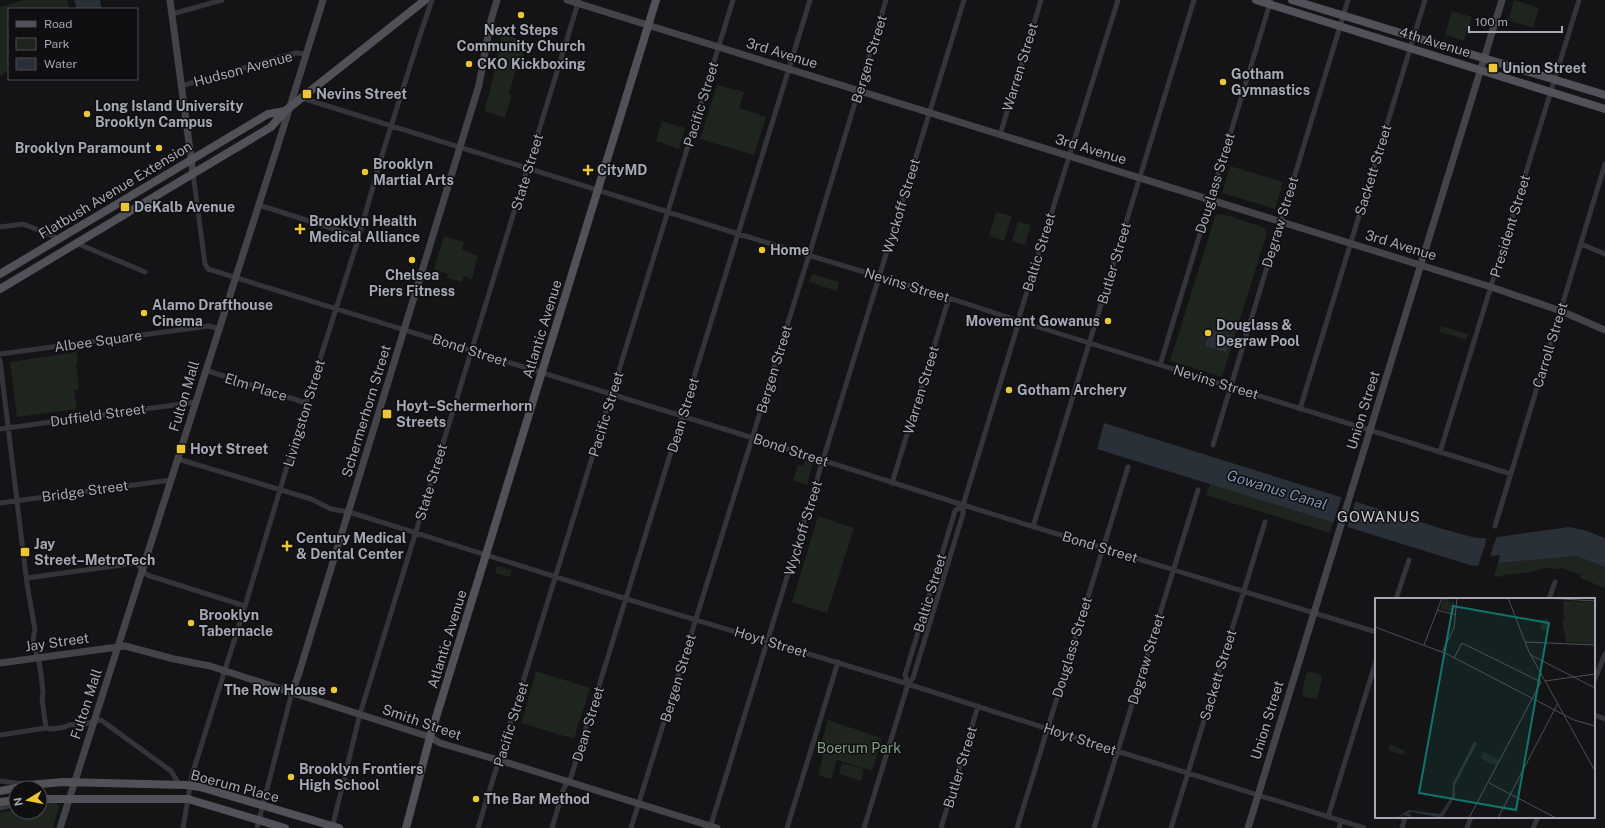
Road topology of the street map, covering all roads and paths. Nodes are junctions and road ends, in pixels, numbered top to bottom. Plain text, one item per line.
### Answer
1 (170, 0) edge
2 (222, 0) edge
3 (323, 0) edge
4 (425, 0) edge
5 (432, 0) edge
6 (497, 0) edge
7 (567, 0) edge
8 (656, 0) edge
9 (733, 0) edge
10 (810, 0) edge
11 (886, 0) edge
12 (964, 0) edge
13 (1041, 0) edge
14 (1118, 0) edge
15 (1194, 0) edge
16 (1256, 0) edge
17 (1292, 0) edge
18 (1348, 0) edge
19 (1425, 0) edge
20 (1502, 0) edge
21 (1579, 0) edge
22 (579, 2) edge
23 (1271, 2) edge
24 (172, 14) junction
25 (1343, 16) junction
26 (649, 25) junction
27 (1340, 26) junction
28 (1414, 37) junction
29 (719, 47) junction
30 (1410, 48) junction
31 (306, 54) junction
32 (1484, 58) junction
33 (789, 69) junction
34 (1480, 70) junction
35 (1554, 80) junction
36 (181, 86) junction
37 (859, 91) junction
38 (1550, 92) junction
39 (1605, 95) edge
40 (302, 98) junction
41 (287, 109) junction
42 (1605, 109) edge
43 (930, 113) junction
44 (392, 126) junction
45 (1000, 135) junction
46 (460, 147) junction
47 (1070, 156) junction
48 (191, 160) junction
49 (1605, 164) edge
50 (528, 168) junction
51 (193, 173) junction
52 (1140, 178) junction
53 (1602, 182) edge
54 (598, 190) junction
55 (1210, 200) junction
56 (259, 205) junction
57 (668, 212) junction
58 (1280, 221) junction
59 (0, 227) edge
60 (738, 234) junction
61 (359, 237) junction
62 (58, 239) junction
63 (76, 243) junction
64 (1351, 243) junction
65 (1581, 244) junction
66 (1605, 254) edge
67 (809, 256) junction
68 (1421, 265) junction
69 (145, 272) dead end
70 (0, 274) edge
71 (879, 276) junction
72 (235, 277) junction
73 (1491, 287) junction
74 (0, 289) edge
75 (949, 298) junction
76 (337, 309) junction
77 (1561, 310) junction
78 (1019, 320) junction
79 (219, 329) junction
80 (405, 329) junction
81 (1605, 330) edge
82 (1090, 343) junction
83 (472, 351) junction
84 (0, 354) edge
85 (0, 360) edge
86 (1160, 365) junction
87 (205, 370) junction
88 (542, 372) junction
89 (1230, 387) junction
90 (612, 394) junction
91 (196, 402) junction
92 (306, 402) junction
93 (1300, 408) junction
94 (682, 416) junction
95 (8, 428) junction
96 (0, 429) edge
97 (1370, 430) junction
98 (753, 438) junction
99 (1212, 445) dead end
100 (1440, 452) junction
101 (178, 459) junction
102 (823, 461) junction
103 (1128, 467) dead end
104 (1511, 474) junction
105 (171, 480) junction
106 (892, 483) junction
107 (280, 490) junction
108 (1198, 490) dead end
109 (18, 501) junction
110 (0, 503) edge
111 (963, 505) junction
112 (349, 512) junction
113 (1265, 522) dead end
114 (1495, 526) dead end
115 (1033, 527) junction
116 (416, 533) junction
117 (1103, 548) junction
118 (486, 555) junction
119 (1409, 560) dead end
120 (1174, 569) junction
121 (142, 570) junction
122 (556, 577) junction
123 (27, 578) junction
124 (1555, 582) dead end
125 (1244, 591) junction
126 (1396, 598) edge
127 (1549, 598) edge
128 (626, 599) junction
129 (245, 606) junction
130 (1314, 613) junction
131 (696, 620) junction
132 (1375, 632) edge
133 (768, 642) junction
134 (117, 647) junction
135 (1605, 654) edge
136 (38, 658) junction
137 (838, 662) junction
138 (0, 663) edge
139 (1375, 664) edge
140 (225, 671) junction
141 (1595, 679) edge
142 (908, 684) junction
143 (292, 692) junction
144 (978, 706) junction
145 (360, 714) junction
146 (1595, 714) edge
147 (1605, 719) edge
148 (94, 721) junction
149 (46, 728) junction
150 (1047, 729) junction
151 (0, 735) edge
152 (430, 737) junction
153 (1117, 751) junction
154 (500, 760) junction
155 (1187, 773) junction
156 (568, 782) junction
157 (48, 783) edge
158 (74, 783) junction
159 (179, 784) junction
160 (190, 785) junction
161 (1258, 795) junction
162 (69, 798) junction
163 (48, 799) edge
164 (188, 799) junction
165 (640, 803) junction
166 (262, 806) junction
167 (1328, 817) junction
168 (1405, 818) edge
169 (1471, 818) edge
170 (1538, 818) edge
171 (1341, 821) junction
172 (258, 824) edge
173 (334, 827) edge
174 (712, 827) edge
175 (60, 828) edge
176 (183, 828) edge
177 (285, 828) edge
178 (406, 828) edge
179 (478, 828) edge
180 (552, 828) edge
181 (631, 828) edge
182 (787, 828) edge
183 (864, 828) edge
184 (941, 828) edge
185 (1017, 828) edge
186 (1094, 828) edge
187 (1171, 828) edge
188 (1248, 828) edge
189 (1339, 828) edge
190 (1364, 828) edge
191 (1402, 828) edge
192 (1467, 828) edge
193 (1533, 828) edge

1 - 24 main road
2 - 24 street
3 - 31 main road, Fulton Mall
4 - 40 main road
5 - 44 street, Livingston Street
6 - 46 main road, Schermerhorn Street
7 - 22 main road, 3rd Avenue
8 - 26 main road, Atlantic Avenue
9 - 29 street, Pacific Street
10 - 33 street, Dean Street
11 - 37 street, Bergen Street
12 - 43 street, Wyckoff Street
13 - 45 street, Warren Street
14 - 47 street, Baltic Street
15 - 52 street, Butler Street
16 - 23 main road, 4th Avenue
17 - 25 main road, 4th Avenue
18 - 25 street, Degraw Street
19 - 28 street, Sackett Street
20 - 32 main road, Union Street
21 - 35 street, President Street
22 - 26 main road, 3rd Avenue
22 - 50 street, State Street
23 - 27 main road, 4th Avenue
23 - 55 street, Douglass Street
24 - 36 main road
25 - 27 street, Degraw Street
25 - 28 main road, 4th Avenue
26 - 29 main road, 3rd Avenue
26 - 54 main road, Atlantic Avenue
27 - 30 main road, 4th Avenue
27 - 58 street, Degraw Street
28 - 30 street, Sackett Street
28 - 32 main road, 4th Avenue
29 - 33 main road, 3rd Avenue
29 - 57 street, Pacific Street
30 - 34 main road, 4th Avenue
30 - 64 street, Sackett Street
31 - 36 street, Hudson Avenue
31 - 41 main road, Fulton Mall
32 - 34 main road, Union Street
32 - 35 main road, 4th Avenue
33 - 37 main road, 3rd Avenue
33 - 60 street, Dean Street
34 - 38 main road, 4th Avenue
34 - 68 main road, Union Street
35 - 38 street, President Street
35 - 39 main road, 4th Avenue
36 - 48 main road
37 - 43 main road, 3rd Avenue
37 - 67 street, Bergen Street
38 - 42 main road, 4th Avenue
38 - 73 street, President Street
40 - 41 main road
40 - 44 street, Nevins Street
41 - 48 main road, Flatbush Avenue Extension
41 - 51 main road, Flatbush Avenue Extension
41 - 56 main road, Fulton Mall
43 - 45 main road, 3rd Avenue
43 - 71 street, Wyckoff Street
44 - 46 street, Nevins Street
44 - 61 street, Livingston Street
45 - 47 main road, 3rd Avenue
46 - 50 street, Nevins Street
46 - 80 main road, Schermerhorn Street
47 - 52 main road, 3rd Avenue
47 - 78 street, Baltic Street
48 - 51 main road
48 - 62 main road, Flatbush Avenue Extension
49 - 53 street, Carroll Street
50 - 54 street, Nevins Street
50 - 83 street, State Street
51 - 63 main road, Flatbush Avenue Extension
51 - 72 street, Bond Street
52 - 55 main road, 3rd Avenue
52 - 82 street, Butler Street
53 - 65 street, Carroll Street
54 - 57 street, Nevins Street
54 - 88 main road, Atlantic Avenue
55 - 58 main road, 3rd Avenue
55 - 86 street, Douglass Street
56 - 61 street
56 - 72 main road, Fulton Mall
57 - 60 street, Nevins Street
57 - 90 street, Pacific Street
58 - 64 main road, 3rd Avenue
58 - 89 street, Degraw Street
59 - 62 street
60 - 67 street, Nevins Street
60 - 94 street, Dean Street
61 - 76 street, Livingston Street
62 - 70 main road, Flatbush Avenue Extension
63 - 69 street
63 - 74 main road, Flatbush Avenue Extension
64 - 68 main road, 3rd Avenue
64 - 93 street, Sackett Street
65 - 66 street
65 - 77 street, Carroll Street
67 - 71 street, Nevins Street
67 - 98 street, Bergen Street
68 - 73 main road, 3rd Avenue
68 - 97 main road, Union Street
71 - 75 street, Nevins Street
71 - 102 street, Wyckoff Street
72 - 76 street, Bond Street
72 - 79 main road, Fulton Mall
73 - 77 main road, 3rd Avenue
73 - 100 street, President Street
75 - 78 street, Nevins Street
75 - 106 street, Warren Street
76 - 80 street, Bond Street
76 - 92 street, Livingston Street
77 - 81 main road, 3rd Avenue
77 - 104 street, Carroll Street
78 - 82 street, Nevins Street
78 - 111 street, Baltic Street
79 - 84 street, Albee Square
79 - 87 main road, Fulton Mall
80 - 83 street, Bond Street
80 - 112 main road, Schermerhorn Street
82 - 86 street, Nevins Street
82 - 115 street, Butler Street
83 - 88 street, Bond Street
83 - 116 street, State Street
85 - 95 street
86 - 89 street, Nevins Street
87 - 91 main road, Fulton Mall
87 - 92 street, Elm Place
88 - 90 street, Bond Street
88 - 118 main road, Atlantic Avenue
89 - 93 street, Nevins Street
89 - 99 street, Degraw Street
90 - 94 street, Bond Street
90 - 122 street, Pacific Street
91 - 95 street, Duffield Street
91 - 101 main road, Fulton Mall
92 - 107 street, Livingston Street
93 - 97 street, Nevins Street
94 - 98 street, Bond Street
94 - 128 street, Dean Street
95 - 96 street, Duffield Street
95 - 109 street
97 - 100 street, Nevins Street
97 - 130 main road, Union Street
98 - 102 street, Bond Street
98 - 131 street, Bergen Street
100 - 104 street, Nevins Street
101 - 105 main road, Fulton Mall
101 - 107 street, Hoyt Street
102 - 106 street, Bond Street
102 - 133 street, Wyckoff Street
103 - 117 street, Douglass Street
104 - 114 street, Carroll Street
105 - 109 street, Bridge Street
105 - 121 main road, Fulton Mall
106 - 111 street, Bond Street
107 - 112 street, Hoyt Street
107 - 129 street, Livingston Street
108 - 120 street, Degraw Street
109 - 110 street, Bridge Street
109 - 123 street
111 - 115 street, Bond Street
111 - 142 street, Baltic Street
111 - 142 street, Baltic Street
112 - 116 street, Hoyt Street
112 - 143 main road, Schermerhorn Street
113 - 125 street, Sackett Street
115 - 117 street, Bond Street
116 - 118 street, Hoyt Street
116 - 145 street, State Street
117 - 120 street, Bond Street
117 - 150 street, Douglass Street
118 - 122 street, Hoyt Street
118 - 152 main road, Atlantic Avenue
119 - 126 street
120 - 125 street, Bond Street
120 - 153 street, Degraw Street
121 - 123 street
121 - 129 street
121 - 134 main road, Fulton Mall
122 - 128 street, Hoyt Street
122 - 154 street, Pacific Street
123 - 136 street
124 - 127 street
125 - 130 street, Bond Street
125 - 155 street, Sackett Street
128 - 131 street, Hoyt Street
128 - 156 street, Dean Street
129 - 140 street, Livingston Street
130 - 132 street, Bond Street
130 - 161 main road, Union Street
131 - 133 street, Hoyt Street
131 - 165 street, Bergen Street
133 - 137 street, Hoyt Street
133 - 174 street, Wyckoff Street
134 - 136 main road, Jay Street
134 - 140 main road, Smith Street
134 - 148 main road, Fulton Mall
135 - 141 street
136 - 138 main road, Jay Street
136 - 149 street
137 - 142 street, Hoyt Street
137 - 182 street
139 - 167 street
140 - 143 main road, Smith Street
140 - 160 street, Livingston Street
142 - 144 street, Hoyt Street
142 - 183 street, Baltic Street
143 - 145 main road, Smith Street
143 - 166 street, Schermerhorn Street
144 - 150 street, Hoyt Street
144 - 184 street, Butler Street
145 - 152 main road, Smith Street
145 - 173 street, State Street
146 - 147 street
148 - 149 street
148 - 158 main road, Fulton Mall
148 - 159 street
149 - 151 street
150 - 153 street, Hoyt Street
150 - 185 street, Douglass Street
152 - 154 main road, Smith Street
152 - 178 main road, Atlantic Avenue
153 - 155 street, Hoyt Street
153 - 186 street, Degraw Street
154 - 156 main road, Smith Street
154 - 179 street, Pacific Street
155 - 161 street, Hoyt Street
155 - 187 street, Sackett Street
156 - 165 main road, Smith Street
156 - 180 street, Dean Street
157 - 158 main road, Boerum Place
158 - 159 main road, Boerum Place
158 - 162 main road, Fulton Mall
159 - 160 main road, Boerum Place
160 - 164 street, Livingston Street
160 - 166 main road, Boerum Place
161 - 167 street, Hoyt Street
161 - 188 main road, Union Street
162 - 163 main road, Boerum Place
162 - 164 main road, Boerum Place
162 - 175 main road, Fulton Mall
164 - 172 main road, Boerum Place
164 - 176 street, Livingston Street
165 - 174 main road, Smith Street
165 - 181 street, Bergen Street
166 - 172 street, Schermerhorn Street
166 - 173 main road, Boerum Place
167 - 171 street, Hoyt Street
168 - 191 street
169 - 192 street
170 - 193 street
171 - 189 street
171 - 190 street, Hoyt Street
172 - 177 main road, Boerum Place

